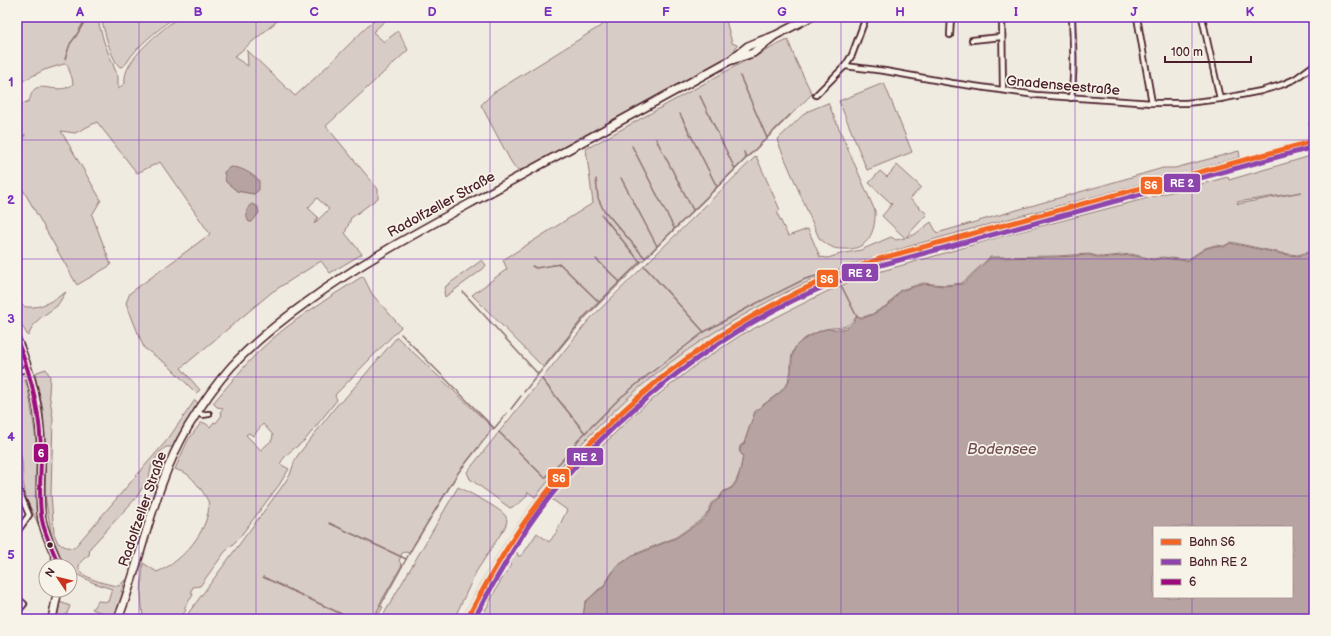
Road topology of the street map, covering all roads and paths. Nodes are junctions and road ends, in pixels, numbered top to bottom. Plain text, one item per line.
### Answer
1 (811, 17) edge
2 (866, 17) edge
3 (951, 17) edge
4 (1002, 17) edge
5 (1072, 17) edge
6 (1137, 17) edge
7 (1202, 17) edge
8 (950, 35) dead end
9 (1001, 37) junction
10 (972, 40) dead end
11 (1314, 65) edge
12 (845, 66) junction
13 (1003, 90) junction
14 (816, 95) dead end
15 (1071, 98) junction
16 (1220, 99) junction
17 (1152, 103) junction
18 (17, 340) edge
19 (28, 368) junction
20 (17, 372) edge
21 (198, 412) junction
22 (209, 414) dead end
23 (17, 456) edge
24 (17, 532) edge
25 (56, 558) edge
26 (17, 598) edge
27 (56, 598) edge
28 (17, 612) edge
29 (52, 619) edge
30 (118, 619) edge

1 - 21 street, Radolfzeller Straße
2 - 12 street
3 - 8 street
4 - 9 street
5 - 15 street
6 - 17 street
7 - 16 street
9 - 10 street
9 - 13 street
11 - 16 street, Gnadenseestraße
12 - 13 street, Gnadenseestraße
12 - 14 street
13 - 15 street, Gnadenseestraße
15 - 17 street, Gnadenseestraße
16 - 17 street, Gnadenseestraße
18 - 19 street
19 - 20 street
19 - 25 street
21 - 22 street
21 - 30 street, Radolfzeller Straße
23 - 24 street
26 - 28 street
27 - 29 street

